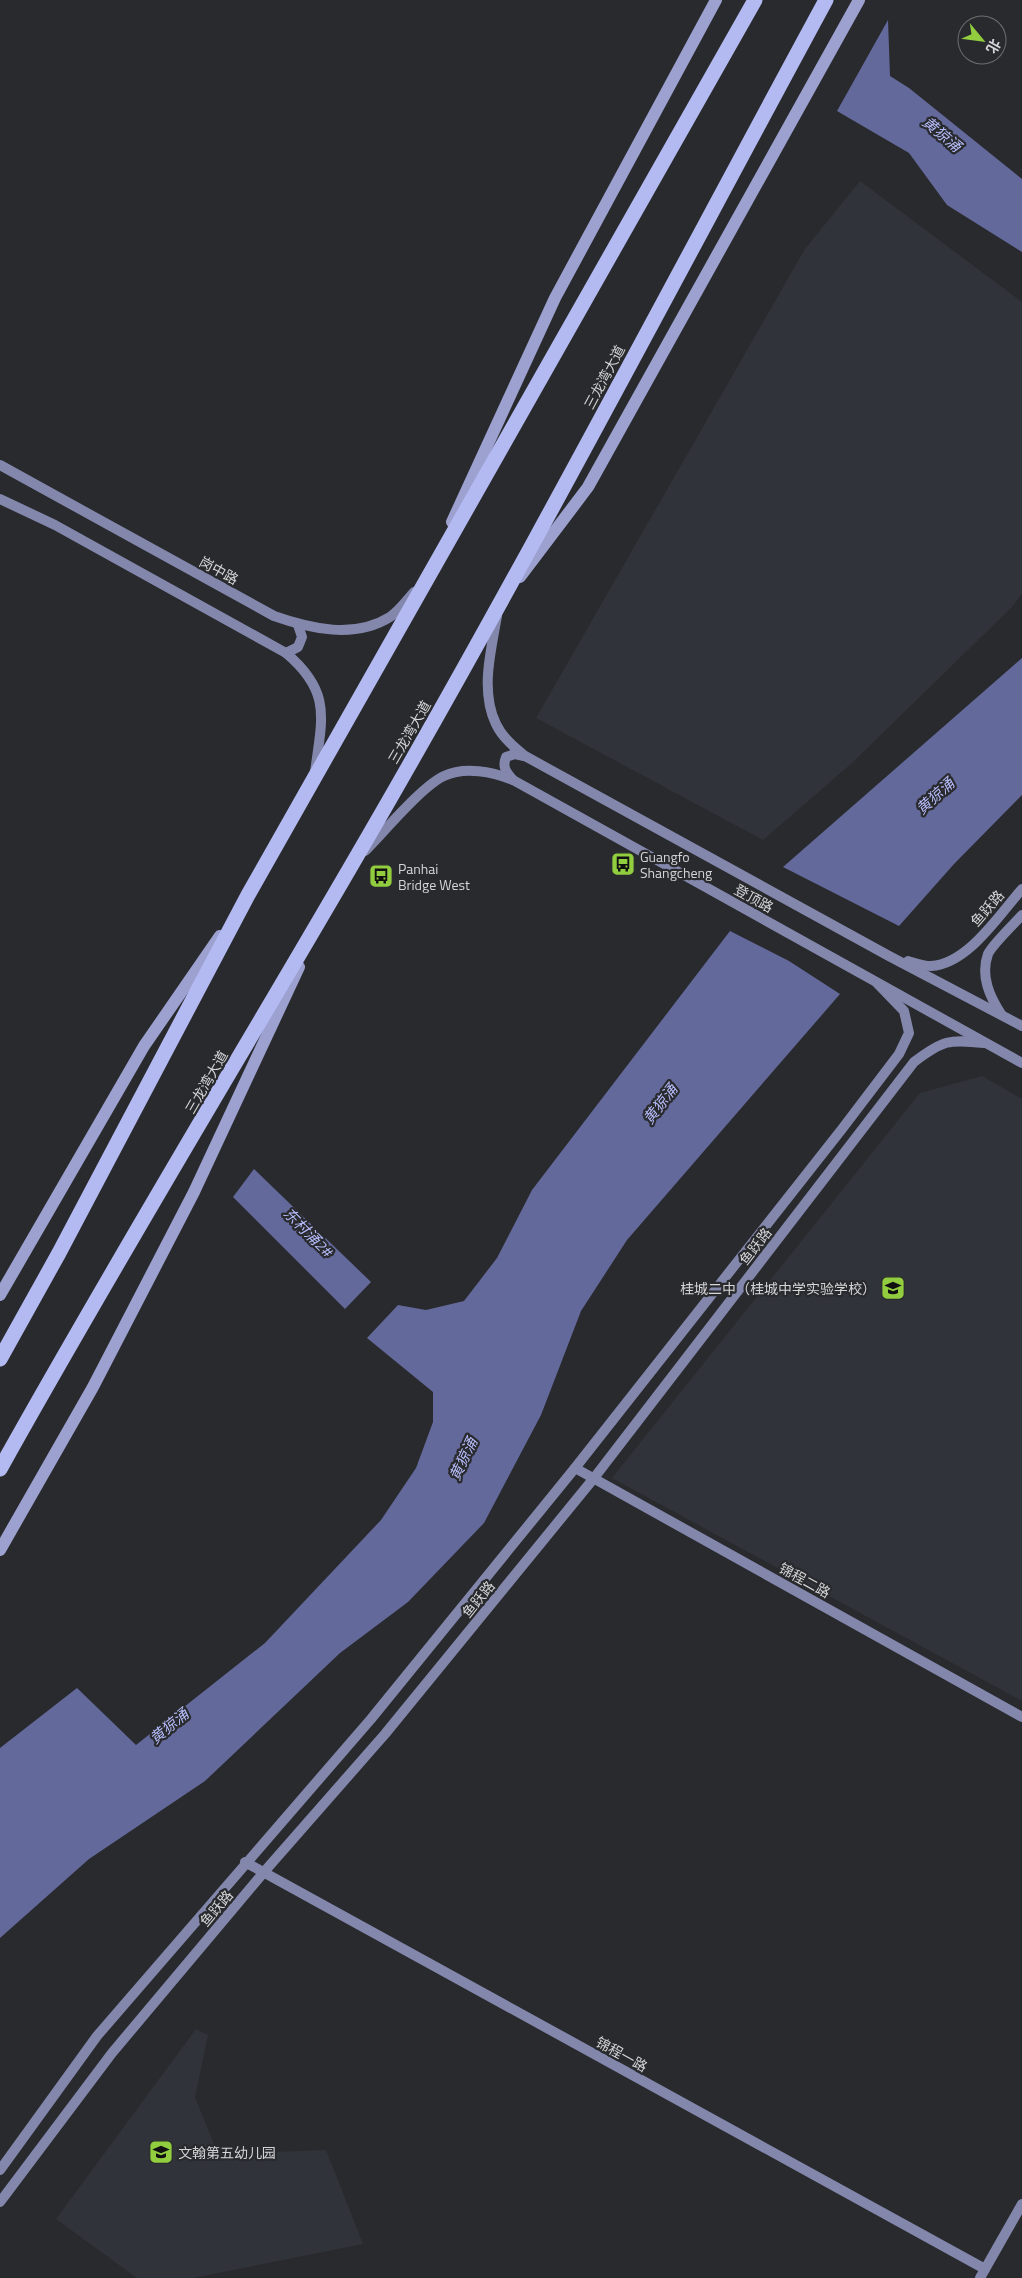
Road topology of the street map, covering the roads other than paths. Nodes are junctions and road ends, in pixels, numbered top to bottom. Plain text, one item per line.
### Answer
1 (716, 0) edge
2 (755, 0) edge
3 (826, 0) edge
4 (859, 0) edge
5 (0, 466) edge
6 (0, 498) edge
7 (425, 580) junction
8 (499, 605) junction
9 (298, 625) junction
10 (286, 653) junction
11 (525, 756) junction
12 (314, 778) junction
13 (513, 780) junction
14 (354, 862) junction
15 (1022, 889) edge
16 (248, 895) junction
17 (327, 906) junction
18 (1022, 915) edge
19 (889, 956) junction
20 (877, 983) junction
21 (1002, 1015) junction
22 (1022, 1026) edge
23 (984, 1042) junction
24 (1022, 1063) edge
25 (0, 1295) edge
26 (0, 1359) edge
27 (575, 1468) junction
28 (0, 1469) edge
29 (594, 1478) junction
30 (0, 1550) edge
31 (1022, 1717) edge
32 (245, 1862) junction
33 (264, 1872) junction
34 (0, 2170) edge
35 (0, 2202) edge
36 (1022, 2204) edge
37 (983, 2274) edge

1 - 7 main road
2 - 7 highway
3 - 8 highway, 三龙湾大道
4 - 8 main road
5 - 9 street, 岗中路
6 - 10 street
7 - 9 street, 岗中路
7 - 12 highway
8 - 11 street, 登顶路
8 - 14 highway, 三龙湾大道
9 - 10 street
10 - 12 street
11 - 13 street
11 - 19 street, 登顶路
12 - 16 highway
13 - 14 street, 登顶路
13 - 20 street, 登顶路
14 - 17 highway, 三龙湾大道
15 - 19 street, 鱼跃路
16 - 25 main road
16 - 26 highway
17 - 28 highway, 三龙湾大道
17 - 30 main road
18 - 21 street
19 - 21 street, 登顶路
20 - 23 street, 登顶路
20 - 27 street, 鱼跃路
21 - 22 street, 登顶路
23 - 24 street, 登顶路
23 - 29 street, 鱼跃路
27 - 29 street, 锦程二路
27 - 32 street, 鱼跃路
29 - 31 street, 锦程二路
29 - 33 street, 鱼跃路
32 - 33 street, 锦程一路
32 - 34 street, 鱼跃路
33 - 35 street, 鱼跃路
33 - 37 street, 锦程一路
36 - 37 street

